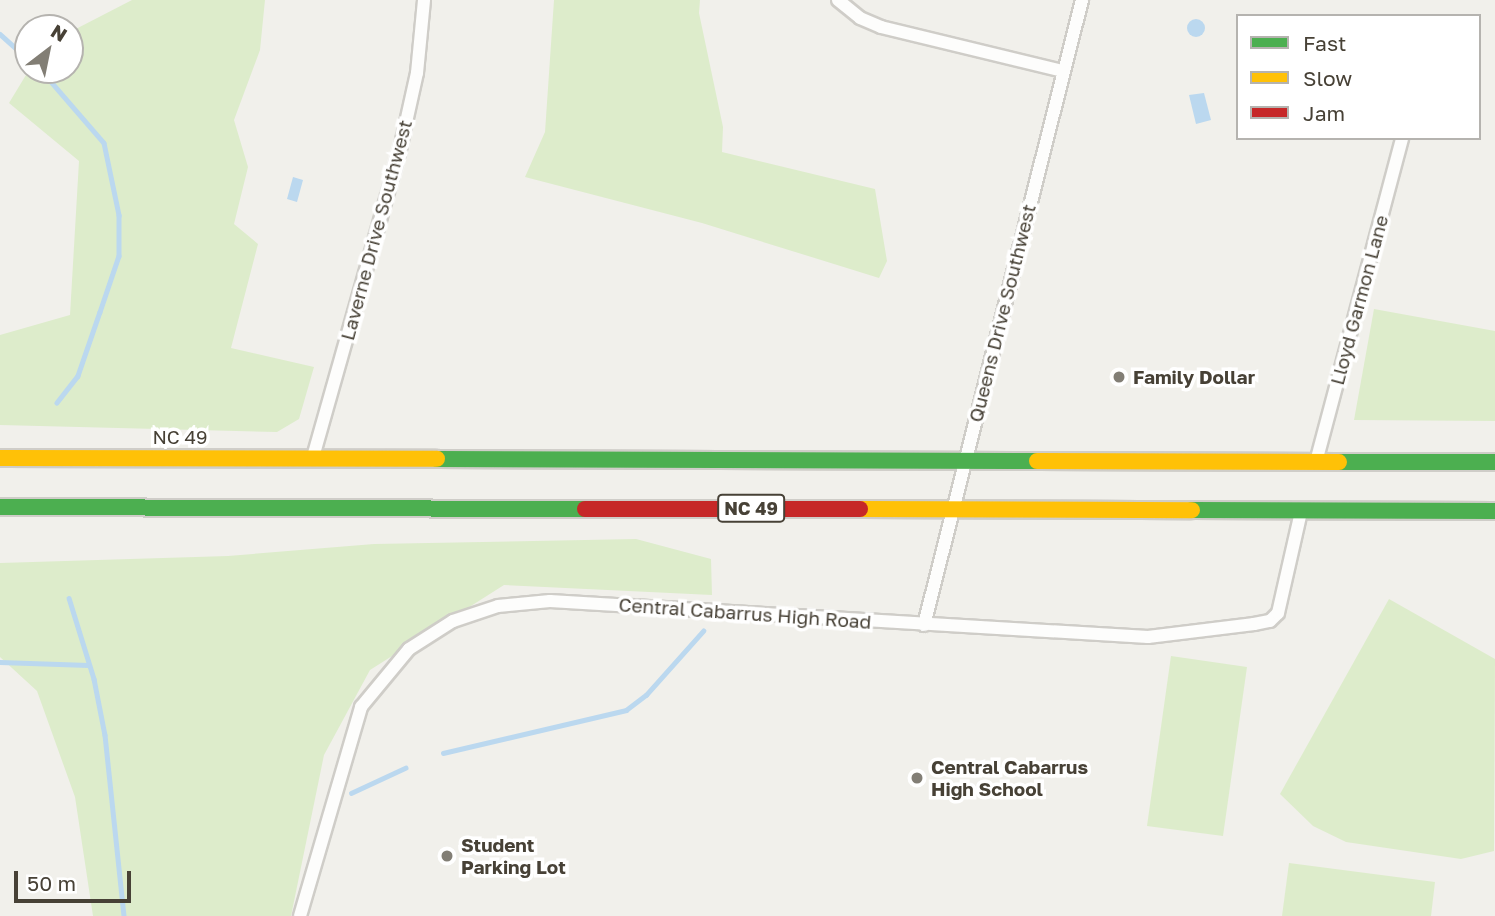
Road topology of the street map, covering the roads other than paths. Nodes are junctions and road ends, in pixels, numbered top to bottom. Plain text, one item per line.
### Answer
1 (424, 0) edge
2 (838, 0) edge
3 (1082, 0) edge
4 (1063, 71) junction
5 (1401, 140) edge
6 (313, 457) junction
7 (0, 458) edge
8 (965, 461) junction
9 (1495, 462) edge
10 (1316, 463) junction
11 (0, 507) edge
12 (955, 509) junction
13 (1495, 511) edge
14 (1301, 512) junction
15 (924, 625) junction
16 (300, 916) edge

1 - 6 street, Laverne Drive Southwest
2 - 4 street
3 - 4 street, Queens Drive Southwest
4 - 8 street, Queens Drive Southwest
5 - 10 street, Lloyd Garmon Lane
6 - 7 highway, NC 49 / NC 49
6 - 8 highway, NC 49 / NC 49
8 - 10 highway, NC 49
8 - 12 street, Queens Drive Southwest
9 - 10 highway, NC 49
11 - 12 highway, NC 49
12 - 14 highway, NC 49
12 - 15 street, Queens Drive Southwest
13 - 14 highway, NC 49
14 - 15 street, Central Cabarrus High Road
15 - 16 street, Central Cabarrus High Road

